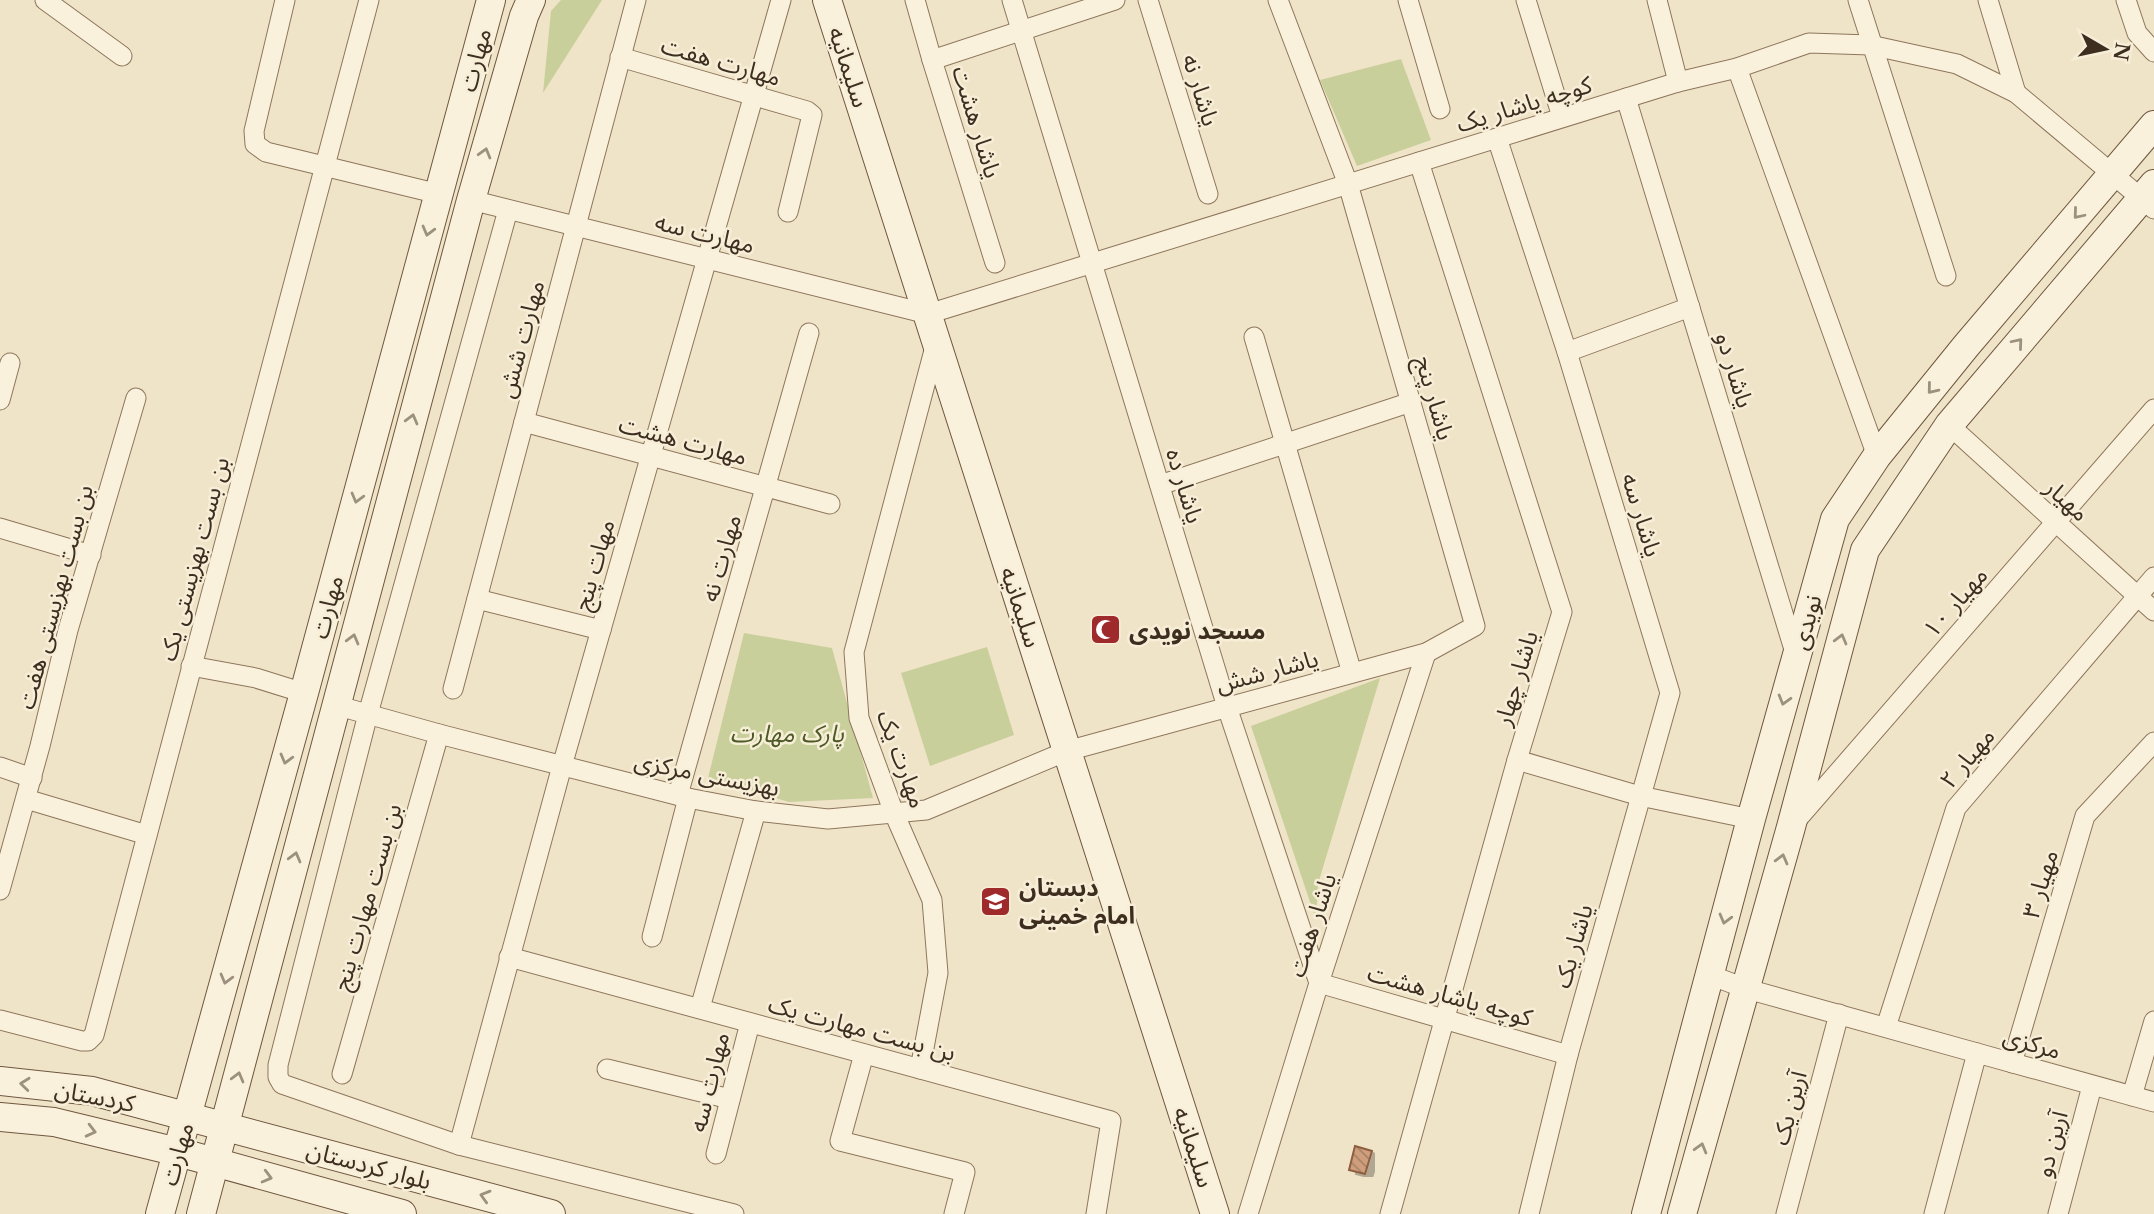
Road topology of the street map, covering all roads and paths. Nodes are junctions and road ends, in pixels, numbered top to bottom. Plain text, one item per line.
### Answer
1 (45, 0) edge
2 (285, 0) edge
3 (369, 0) edge
4 (491, 0) edge
5 (531, 0) edge
6 (636, 0) edge
7 (780, 0) edge
8 (827, 0) edge
9 (915, 0) edge
10 (1012, 0) edge
11 (1115, 0) edge
12 (1148, 0) edge
13 (1278, 0) edge
14 (1408, 0) edge
15 (1526, 0) edge
16 (1657, 0) edge
17 (1858, 0) edge
18 (1988, 0) edge
19 (2126, 0) edge
20 (1022, 31) junction
21 (1870, 45) junction
22 (2154, 52) edge
23 (121, 56) dead end
24 (620, 57) junction
25 (932, 60) junction
26 (1737, 68) junction
27 (1678, 82) junction
28 (2016, 93) junction
29 (753, 96) junction
30 (1626, 98) junction
31 (1440, 108) dead end
32 (1562, 117) junction
33 (2154, 125) edge
34 (1497, 138) junction
35 (1419, 162) junction
36 (324, 167) junction
37 (2112, 174) junction
38 (1348, 184) junction
39 (439, 194) junction
40 (1208, 194) dead end
41 (2150, 197) edge
42 (471, 200) junction
43 (508, 209) junction
44 (789, 212) dead end
45 (577, 227) junction
46 (707, 259) junction
47 (995, 263) dead end
48 (1092, 263) junction
49 (1946, 276) dead end
50 (1690, 307) junction
51 (928, 314) junction
52 (808, 333) dead end
53 (1254, 337) dead end
54 (936, 342) junction
55 (1567, 352) junction
56 (10, 363) dead end
57 (136, 398) dead end
58 (0, 400) edge
59 (1411, 402) junction
60 (2154, 409) edge
61 (524, 422) junction
62 (1949, 425) junction
63 (1284, 442) junction
64 (1877, 456) junction
65 (650, 457) junction
66 (1160, 485) junction
67 (767, 487) junction
68 (830, 504) dead end
69 (2056, 523) junction
70 (0, 528) edge
71 (91, 555) junction
72 (2154, 577) edge
73 (2137, 596) junction
74 (477, 598) junction
75 (2154, 611) edge
76 (1475, 625) joint
77 (601, 630) junction
78 (1426, 653) junction
79 (1796, 657) junction
80 (191, 666) junction
81 (1352, 673) junction
82 (453, 690) dead end
83 (1670, 693) joint
84 (304, 694) junction
85 (335, 705) junction
86 (1227, 707) junction
87 (368, 714) junction
88 (439, 734) junction
89 (2154, 742) edge
90 (1067, 751) junction
91 (1517, 760) junction
92 (562, 766) junction
93 (0, 767) edge
94 (32, 778) junction
95 (1640, 796) junction
96 (683, 797) junction
97 (26, 799) junction
98 (757, 811) junction
99 (894, 813) junction
100 (1751, 819) junction
101 (1791, 827) junction
102 (147, 835) junction
103 (0, 890) edge
104 (652, 937) dead end
105 (509, 957) junction
106 (1710, 975) junction
107 (1319, 983) junction
108 (1747, 989) junction
109 (700, 1008) junction
110 (1839, 1014) junction
111 (1446, 1019) junction
112 (0, 1020) edge
113 (2154, 1021) edge
114 (750, 1023) junction
115 (1886, 1027) junction
116 (1977, 1053) junction
117 (864, 1054) junction
118 (1568, 1055) junction
119 (2012, 1063) junction
120 (607, 1069) dead end
121 (920, 1069) junction
122 (342, 1074) dead end
123 (0, 1081) edge
124 (2092, 1086) junction
125 (2132, 1096) junction
126 (730, 1099) junction
127 (2154, 1102) edge
128 (188, 1116) junction
129 (0, 1117) edge
130 (225, 1127) junction
131 (458, 1145) junction
132 (178, 1152) junction
133 (716, 1154) dead end
134 (215, 1163) junction
135 (160, 1214) edge
136 (201, 1214) edge
137 (402, 1214) edge
138 (551, 1214) edge
139 (734, 1214) edge
140 (954, 1214) edge
141 (1096, 1214) edge
142 (1215, 1214) edge
143 (1248, 1214) edge
144 (1390, 1214) edge
145 (1529, 1214) edge
146 (1646, 1214) edge
147 (1682, 1214) edge
148 (1786, 1214) edge
149 (1934, 1214) edge
150 (2058, 1214) edge

1 - 23 street
2 - 36 street
3 - 36 street, بن بست بهزیستی یک
4 - 39 main road, مهارت
42 -> 5 main road, مهارت
6 - 24 street, مهارت شش
7 - 29 street, مهات پنج
8 - 51 main road, سلیمانیه
9 - 25 street
10 - 20 street, یاشار ده
11 - 20 street, یاشار هشت
12 - 40 street, یاشار نه
13 - 38 street
14 - 31 street
15 - 32 street
16 - 27 street
17 - 21 street
18 - 28 street
19 - 22 street
20 - 25 street, یاشار هشت
20 - 48 street, یاشار ده
21 - 26 street, کوچه یاشار یک
21 - 28 street, کوچه یاشار یک
21 - 49 street
24 - 29 street, مهارت هفت
24 - 45 street, مهارت شش
25 - 47 street, یاشار هشت
26 - 27 street, کوچه یاشار یک
26 - 64 street
27 - 30 street, کوچه یاشار یک
28 - 37 street, کوچه یاشار یک
29 - 44 street, مهارت هفت
29 - 46 street, مهات پنج
30 - 32 street, کوچه یاشار یک
30 - 50 street, یاشار دو
32 - 34 street, کوچه یاشار یک
33 - 37 main road, نویدی
34 - 35 street, کوچه یاشار یک
34 - 55 street, یاشار سه
35 - 38 street, کوچه یاشار یک
35 - 91 street, یاشار چهار
36 - 39 street
36 - 80 street, بن بست بهزیستی یک
37 - 41 street
37 -> 64 main road, نویدی
38 - 48 street, کوچه یاشار یک
38 - 59 street, یاشار پنج
39 - 42 main road
39 -> 84 main road, مهارت
62 -> 41 main road, نویدی
42 - 43 street, مهارت سه
85 -> 42 main road, مهارت
43 - 45 street, مهارت سه
43 - 87 street
45 - 46 street, مهارت سه
45 - 61 street, مهارت شش
46 - 51 street, مهارت سه
46 - 65 street, مهات پنج
48 - 51 street, کوچه یاشار یک
48 - 66 street, یاشار ده
50 - 55 street
50 - 79 street, یاشار دو
51 - 54 main road, سلیمانیه
52 - 67 street, مهارت نه
53 - 63 street
54 - 90 main road, سلیمانیه
54 - 99 street, مهارت یک
55 - 83 street, یاشار سه
56 - 58 street
57 - 71 street, بن بست بهزیستی هفت
59 - 63 street
59 - 76 street, یاشار پنج
60 - 69 street, مهیار ۱۰
61 - 65 street, مهارت هشت
61 - 74 street, مهارت شش
62 - 69 street, مهیار
101 -> 62 main road, نویدی
63 - 66 street
63 - 81 street
64 - 79 main road, نویدی
65 - 67 street, مهارت هشت
65 - 77 street, مهات پنج
66 - 86 street, یاشار ده
67 - 68 street, مهارت هشت
67 - 96 street, مهارت نه
69 - 73 street, مهیار
69 - 101 street, مهیار ۱۰
70 - 71 street
71 - 94 street, بن بست بهزیستی هفت
72 - 73 street
73 - 75 street, مهیار
73 - 115 street, مهیار ۲
74 - 77 street
74 - 82 street, مهارت شش
76 - 78 street, یاشار شش
77 - 92 street, مهات پنج
78 - 81 street, یاشار شش
78 - 107 street, یاشار هفت
79 -> 100 main road, نویدی
80 - 84 street
80 - 102 street, بن بست بهزیستی یک
81 - 86 street, یاشار شش
83 - 95 street, یاشار یک
84 - 85 main road
84 -> 128 main road, مهارت
85 - 87 street, بهزیستی مرکزی
130 -> 85 main road, مهارت
86 - 90 street, یاشار شش
86 - 107 street, یاشار ده
87 - 88 street, بهزیستی مرکزی
87 - 131 street
88 - 92 street, بهزیستی مرکزی
88 - 122 street, بن بست مهارت پنج
89 - 119 street, مهیار ۳
90 - 99 street, بهزیستی مرکزی
90 - 142 main road, سلیمانیه
91 - 95 street
91 - 111 street, یاشار چهار
92 - 96 street, بهزیستی مرکزی
92 - 105 street, مهات پنج
93 - 94 street
94 - 97 street, بن بست بهزیستی هفت
95 - 100 street
95 - 118 street, یاشار یک
96 - 98 street, بهزیستی مرکزی
96 - 104 street, مهارت نه
97 - 102 street
97 - 103 street, بن بست بهزیستی هفت
98 - 99 street, بهزیستی مرکزی
98 - 109 street
99 - 121 street, مهارت یک
100 -> 106 main road, نویدی
108 -> 101 main road, نویدی
102 - 112 street, بن بست بهزیستی یک
105 - 109 street, بن بست مهارت یک
105 - 131 street, مهات پنج
106 - 108 street
106 - 146 main road, نویدی
107 - 111 street, کوچه یاشار هشت
107 - 143 street, یاشار هفت
108 - 110 street
147 -> 108 main road, نویدی
109 - 114 street, بن بست مهارت یک
110 - 115 street
110 - 148 street, آرین یک
111 - 118 street, کوچه یاشار هشت
111 - 144 street, یاشار چهار
113 - 125 street
114 - 117 street, بن بست مهارت یک
114 - 126 street, مهارت سه
115 - 116 street
116 - 119 street, مرکزی
116 - 149 street, مرکزی
117 - 121 street, بن بست مهارت یک
117 - 140 street
118 - 145 street, یاشار یک
119 - 124 street, مرکزی
120 - 126 street
121 - 141 street, بن بست مهارت یک
128 -> 123 main road, کردستان
124 - 125 street, مرکزی
124 - 150 street, آرین دو
125 - 127 street, مرکزی
126 - 133 street, مهارت سه
128 - 130 main road, بلوار کردستان
128 - 132 main road, مهارت
129 -> 132 main road, کردستان
130 - 134 main road, مهارت
138 -> 130 main road, بلوار کردستان
131 - 139 street
132 - 134 main road, بلوار کردستان
132 - 135 main road, مهارت
134 - 136 main road, مهارت
134 -> 137 main road, بلوار کردستان

